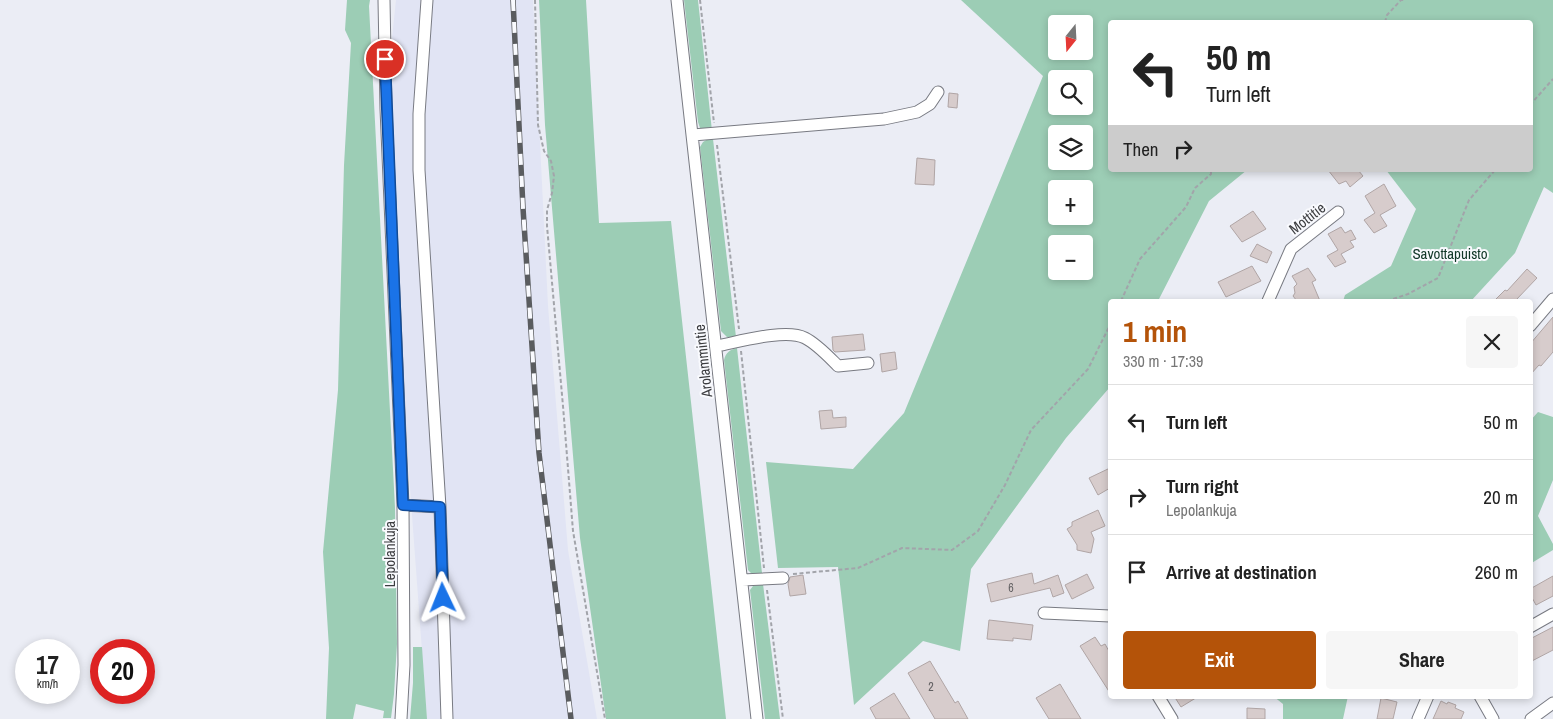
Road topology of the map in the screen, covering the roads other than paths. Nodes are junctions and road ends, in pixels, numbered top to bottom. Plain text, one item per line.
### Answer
1 (384, 0) edge
2 (427, 0) edge
3 (677, 0) edge
4 (938, 92) dead end
5 (693, 135) junction
6 (1338, 212) dead end
7 (1269, 299) edge
8 (1553, 299) edge
9 (1533, 322) edge
10 (717, 346) junction
11 (868, 363) dead end
12 (403, 505) junction
13 (440, 507) junction
14 (784, 578) road end
15 (742, 580) junction
16 (1044, 613) dead end
17 (1553, 614) edge
18 (1108, 616) edge
19 (1533, 625) edge
20 (1160, 699) edge
21 (1427, 699) edge
22 (1482, 699) edge
23 (1553, 702) edge
24 (401, 719) edge
25 (447, 719) edge
26 (757, 719) edge
27 (1172, 719) edge
28 (1418, 719) edge
29 (1493, 719) edge
30 (1531, 719) edge

1 - 12 street, Lepolankuja
2 - 13 street
3 - 5 street, Arolammintie
4 - 5 street
5 - 10 street, Arolammintie
6 - 7 street, Mottitie
8 - 9 street
10 - 11 street
10 - 15 street, Arolammintie
12 - 13 street
12 - 24 street, Lepolankuja
13 - 25 street
14 - 15 street
15 - 26 street, Arolammintie
16 - 18 street
17 - 19 street
20 - 27 street
21 - 28 street
22 - 29 street
23 - 30 street

